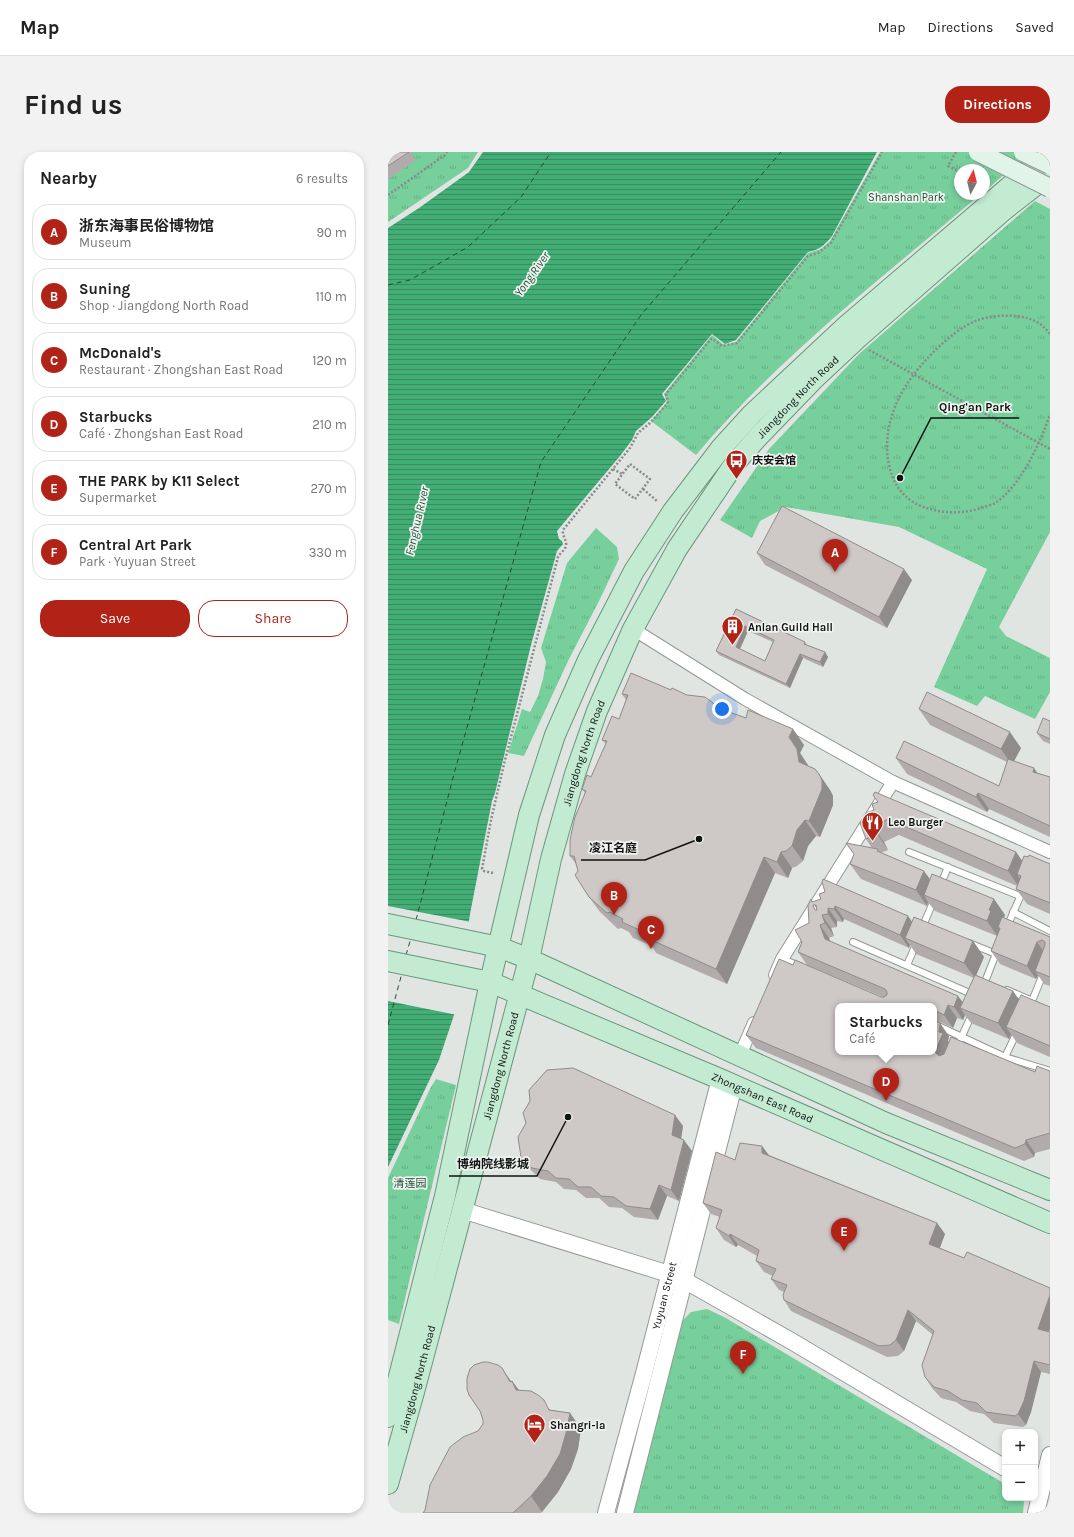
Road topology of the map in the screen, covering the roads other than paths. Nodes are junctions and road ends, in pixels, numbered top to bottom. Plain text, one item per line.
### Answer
1 (978, 152) edge
2 (1023, 152) edge
3 (1050, 152) edge
4 (1050, 166) edge
5 (1050, 174) edge
6 (1050, 188) edge
7 (633, 629) junction
8 (893, 782) junction
9 (1043, 851) edge
10 (908, 852) dead end
11 (948, 867) junction
12 (1026, 882) edge
13 (1020, 896) junction
14 (1013, 912) junction
15 (918, 921) edge
16 (388, 924) edge
17 (924, 924) junction
18 (932, 927) edge
19 (1050, 930) edge
20 (1005, 933) edge
21 (960, 939) edge
22 (852, 942) dead end
23 (499, 947) junction
24 (999, 947) edge
25 (996, 954) junction
26 (1050, 957) edge
27 (529, 959) junction
28 (782, 959) junction
29 (388, 962) edge
30 (907, 965) junction
31 (804, 968) edge
32 (481, 980) junction
33 (986, 980) junction
34 (992, 983) edge
35 (770, 986) edge
36 (999, 986) edge
37 (519, 994) junction
38 (979, 996) junction
39 (1035, 1002) junction
40 (976, 1003) edge
41 (973, 1010) edge
42 (758, 1014) edge
43 (1025, 1015) edge
44 (937, 1025) edge
45 (1019, 1029) edge
46 (962, 1036) junction
47 (956, 1051) edge
48 (740, 1055) junction
49 (1005, 1057) junction
50 (1050, 1071) edge
51 (727, 1082) junction
52 (1050, 1190) edge
53 (462, 1210) junction
54 (1050, 1223) edge
55 (669, 1274) junction
56 (684, 1280) junction
57 (388, 1417) edge
58 (1050, 1455) edge
59 (1002, 1466) edge
60 (388, 1484) edge
61 (1042, 1489) edge
62 (606, 1513) edge
63 (624, 1513) edge
64 (1036, 1513) edge

1 - 6 main road, bridge
2 - 4 main road, bridge
3 - 23 main road, Jiangdong North Road
5 - 7 main road, Jiangdong North Road
7 - 8 street
7 - 27 main road, Jiangdong North Road
8 - 9 street
8 - 28 street
10 - 11 lane
11 - 13 lane
11 - 17 lane
12 - 13 lane
13 - 14 lane
14 - 19 lane
14 - 20 lane
15 - 17 lane
16 - 23 main road
17 - 18 lane
17 - 30 lane
21 - 25 lane
22 - 30 lane
23 - 27 main road
23 - 32 main road, Jiangdong North Road
24 - 25 lane
25 - 33 lane
26 - 39 lane
27 - 37 main road, Jiangdong North Road
27 - 48 main road
28 - 31 lane
28 - 35 street
29 - 32 main road, Zhongshan East Road
30 - 38 lane
32 - 37 main road, Zhongshan East Road
32 - 57 main road, Jiangdong North Road
33 - 34 lane
33 - 38 lane
36 - 39 lane
37 - 51 main road, Zhongshan East Road
37 - 53 main road, Jiangdong North Road
38 - 40 lane
39 - 43 lane
41 - 46 lane
42 - 48 street
44 - 46 lane
45 - 49 lane
46 - 47 lane
46 - 49 lane
48 - 52 main road
49 - 50 lane
51 - 54 main road, Zhongshan East Road
51 - 55 street, Yuyuan Street
51 - 56 street, Yuyuan Street
53 - 55 street
53 - 60 main road, Jiangdong North Road
55 - 56 street
55 - 62 street, Yuyuan Street
56 - 59 street
56 - 63 street, Yuyuan Street
58 - 61 street
61 - 64 street

